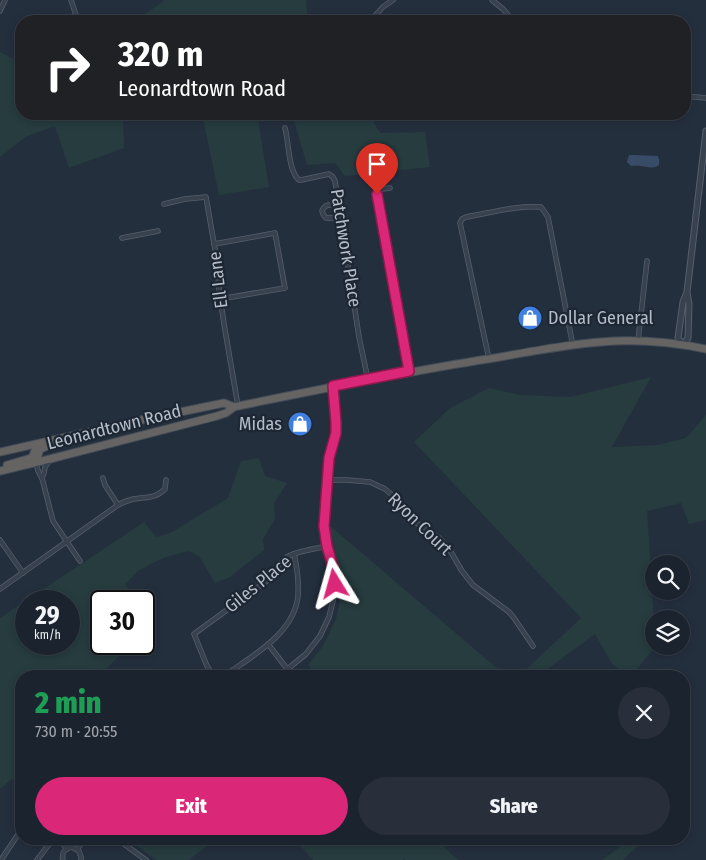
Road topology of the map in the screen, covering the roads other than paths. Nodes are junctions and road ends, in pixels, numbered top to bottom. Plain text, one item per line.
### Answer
1 (5, 0) edge
2 (71, 0) edge
3 (393, 0) edge
4 (492, 0) edge
5 (0, 10) edge
6 (76, 15) edge
7 (375, 15) edge
8 (508, 15) edge
9 (691, 97) edge
10 (706, 98) edge
11 (285, 128) dead end
12 (706, 131) edge
13 (390, 188) dead end
14 (164, 204) dead end
15 (338, 205) junction
16 (340, 218) junction
17 (158, 232) dead end
18 (122, 238) dead end
19 (214, 244) junction
20 (646, 261) dead end
21 (687, 292) junction
22 (220, 300) junction
23 (638, 341) junction
24 (684, 345) junction
25 (573, 346) junction
26 (706, 349) edge
27 (489, 358) junction
28 (409, 371) junction
29 (368, 380) junction
30 (333, 386) junction
31 (236, 407) junction
32 (71, 436) junction
33 (37, 445) junction
34 (0, 452) edge
35 (50, 459) junction
36 (36, 462) junction
37 (0, 467) edge
38 (0, 471) edge
39 (42, 478) junction
40 (103, 478) dead end
41 (166, 480) dead end
42 (328, 480) junction
43 (118, 505) junction
44 (0, 540) edge
45 (67, 542) junction
46 (327, 546) junction
47 (294, 554) junction
48 (80, 561) dead end
49 (23, 573) junction
50 (0, 589) edge
51 (268, 644) junction
52 (533, 646) dead end
53 (209, 670) edge
54 (232, 670) edge
55 (288, 670) joint
56 (15, 839) edge
57 (48, 845) edge
58 (64, 845) edge
59 (80, 845) edge
60 (125, 845) edge
61 (67, 849) junction
62 (77, 849) junction
63 (1, 860) edge
64 (37, 860) edge
65 (62, 860) edge
66 (81, 860) edge
67 (146, 860) edge

1 - 5 street
2 - 6 street
3 - 7 street
4 - 8 street
9 - 10 street
11 - 15 street, Patchwork Place
12 - 21 street
13 - 28 street
14 - 19 street, Ell Lane
15 - 16 street, Patchwork Place
15 - 16 street
16 - 29 street, Patchwork Place
17 - 18 street
19 - 22 street, Ell Lane
19 - 22 street
20 - 23 street
21 - 24 street
21 - 24 street
22 - 31 street, Ell Lane
23 - 24 highway, Leonardtown Road
23 - 25 highway, Leonardtown Road
24 - 26 highway, Leonardtown Road
25 - 27 highway, Leonardtown Road
25 - 27 street
27 - 28 highway, Leonardtown Road
28 - 29 highway, Leonardtown Road
29 - 30 highway, Leonardtown Road
30 - 31 highway, Leonardtown Road
30 - 42 street
31 - 32 highway, Leonardtown Road
31 - 35 highway, Leonardtown Road
32 - 33 highway, Leonardtown Road
32 - 36 highway
33 - 34 highway, Leonardtown Road
33 - 37 highway
35 - 36 highway, Leonardtown Road
35 - 39 street
36 - 38 highway, Leonardtown Road
36 - 39 street
39 - 45 street
40 - 43 street
41 - 43 street
42 - 46 street
42 - 52 street, Ryon Court
43 - 45 street
44 - 49 street
45 - 48 street
45 - 49 street
46 - 47 street, Giles Place
46 - 55 street
47 - 51 street
47 - 53 street, Giles Place
49 - 50 street
51 - 54 street
51 - 55 street
56 - 63 street
57 - 64 street
58 - 61 street
59 - 62 street
60 - 67 street
61 - 62 street
61 - 65 street
62 - 66 street

